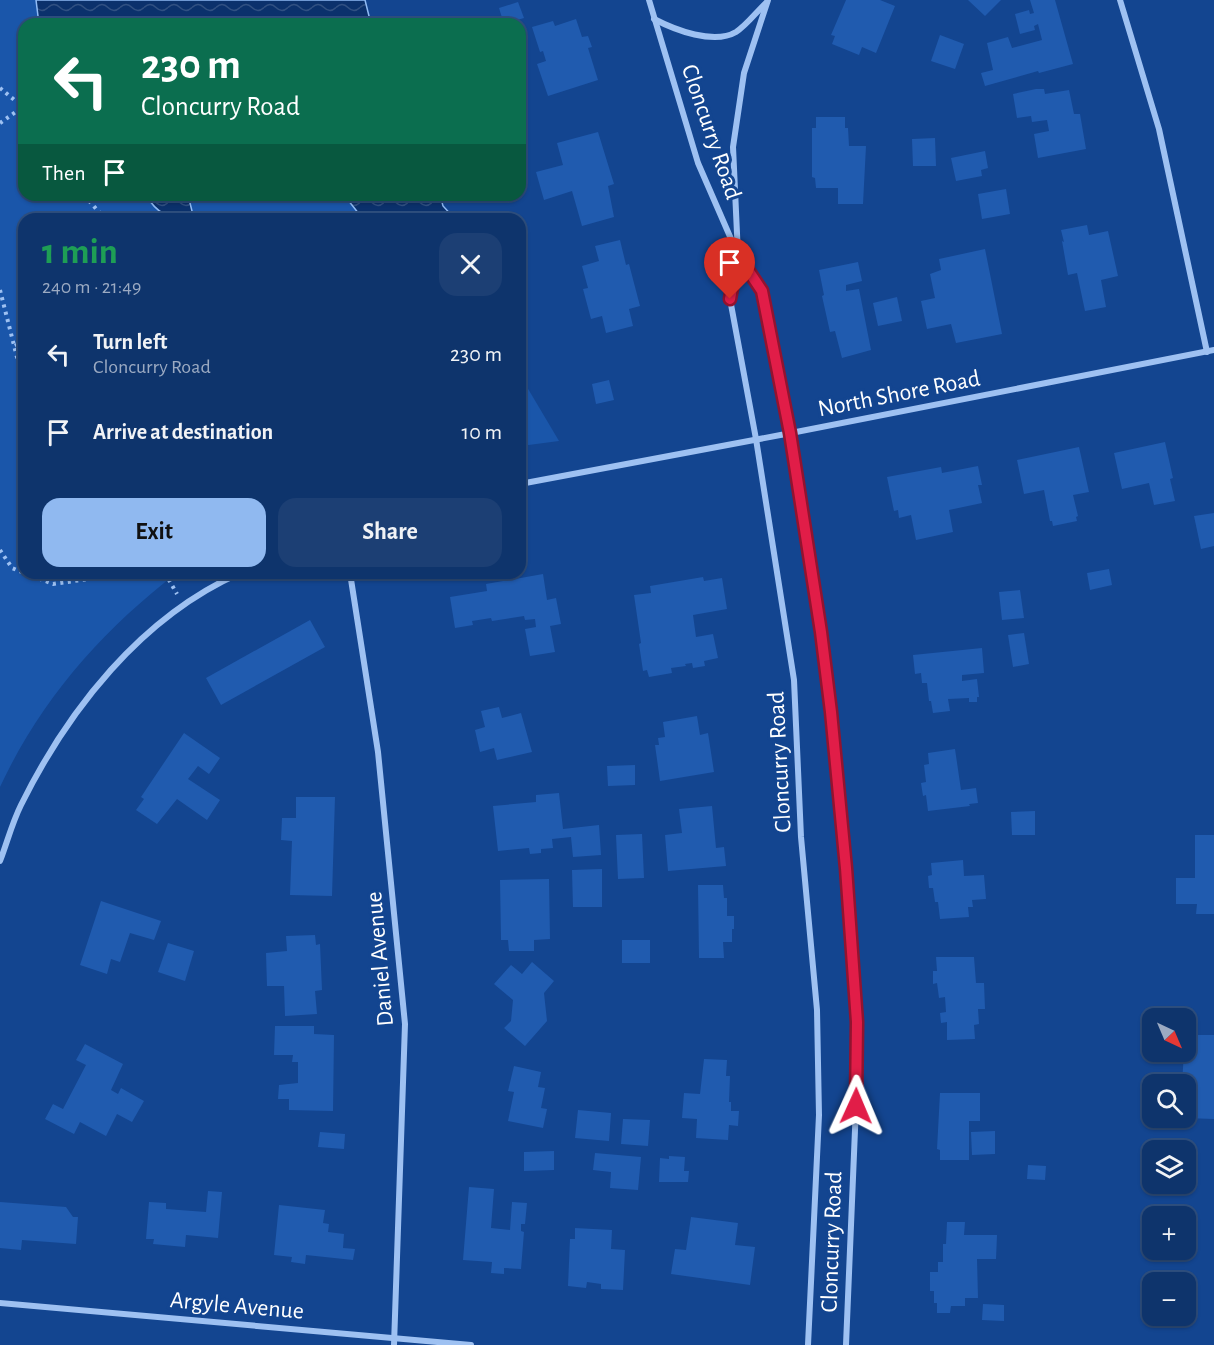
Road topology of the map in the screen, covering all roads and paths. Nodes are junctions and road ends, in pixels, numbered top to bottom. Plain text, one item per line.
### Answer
1 (649, 0) edge
2 (1120, 0) edge
3 (767, 1) edge
4 (654, 19) junction
5 (0, 88) edge
6 (18, 102) edge
7 (18, 111) edge
8 (0, 123) edge
9 (89, 201) edge
10 (100, 213) edge
11 (738, 255) junction
12 (0, 290) edge
13 (18, 344) edge
14 (15, 346) junction
15 (1210, 351) edge
16 (18, 359) edge
17 (790, 433) junction
18 (756, 439) junction
19 (526, 483) edge
20 (0, 550) edge
21 (18, 570) edge
22 (40, 579) edge
23 (89, 579) edge
24 (168, 579) edge
25 (229, 579) edge
26 (351, 579) edge
27 (183, 605) junction
28 (0, 861) edge
29 (0, 1303) edge
30 (394, 1342) edge
31 (471, 1345) edge
32 (808, 1345) edge
33 (846, 1345) edge

1 - 4 street, Cloncurry Road
2 - 15 street
3 - 4 street, Cloncurry Road
3 - 11 street
4 - 11 street, Cloncurry Road
5 - 6 path
7 - 8 path
9 - 10 path
11 - 17 street, Cloncurry Road
11 - 18 street, Cloncurry Road
12 - 14 path
13 - 14 path
14 - 16 path
15 - 17 street, North Shore Road
17 - 18 street, North Shore Road
17 - 33 street, Cloncurry Road
18 - 19 street, North Shore Road
18 - 32 street, Cloncurry Road
20 - 21 path
22 - 23 path
24 - 27 path
25 - 27 street
26 - 30 street, Daniel Avenue
27 - 28 street
29 - 30 street, Argyle Avenue
30 - 31 street, Argyle Avenue

